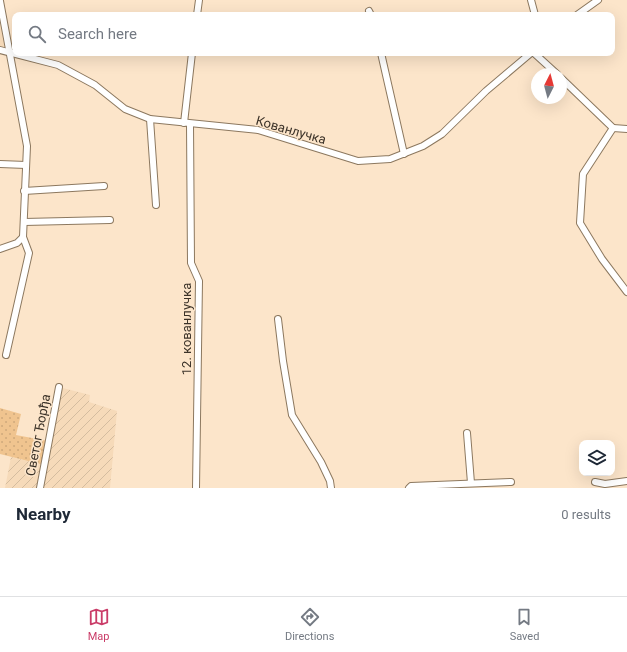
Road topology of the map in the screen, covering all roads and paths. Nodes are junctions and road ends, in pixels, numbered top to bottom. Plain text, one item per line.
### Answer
1 (198, 0) edge
2 (531, 0) edge
3 (598, 0) edge
4 (0, 1) edge
5 (197, 12) edge
6 (534, 12) edge
7 (581, 12) edge
8 (0, 50) edge
9 (9, 51) junction
10 (12, 52) edge
11 (26, 56) edge
12 (192, 56) edge
13 (382, 56) edge
14 (527, 56) edge
15 (537, 56) edge
16 (550, 68) edge
17 (567, 84) edge
18 (150, 119) junction
19 (187, 124) junction
20 (613, 128) junction
21 (627, 129) edge
22 (404, 154) junction
23 (0, 164) edge
24 (26, 165) junction
25 (104, 186) dead end
26 (24, 191) junction
27 (156, 205) dead end
28 (110, 220) dead end
29 (24, 222) junction
30 (23, 237) junction
31 (0, 249) edge
32 (627, 292) edge
33 (278, 319) dead end
34 (6, 354) dead end
35 (59, 387) dead end
36 (467, 434) dead end
37 (627, 481) edge
38 (511, 482) dead end
39 (595, 482) dead end
40 (471, 483) junction
41 (40, 488) edge
42 (196, 488) edge
43 (331, 488) edge
44 (409, 488) edge

1 - 5 street
2 - 6 street
3 - 7 street
4 - 9 street
8 - 9 street, Кованлучка
9 - 10 street, Кованлучка
9 - 24 street
11 - 18 street, Кованлучка
12 - 19 street, 12. кованлучка
13 - 22 street
14 - 22 street, Кованлучка
15 - 16 street
17 - 20 street
18 - 19 street, Кованлучка
18 - 27 street
19 - 22 street, Кованлучка
19 - 42 street, 12. кованлучка
20 - 21 street
20 - 32 street
23 - 24 street
24 - 26 street
25 - 26 street
26 - 29 street
28 - 29 street
29 - 30 street
30 - 31 street
30 - 34 street
33 - 43 street
35 - 41 street, Светог Ђорђа
36 - 40 street
37 - 39 street
38 - 40 street
40 - 44 street

